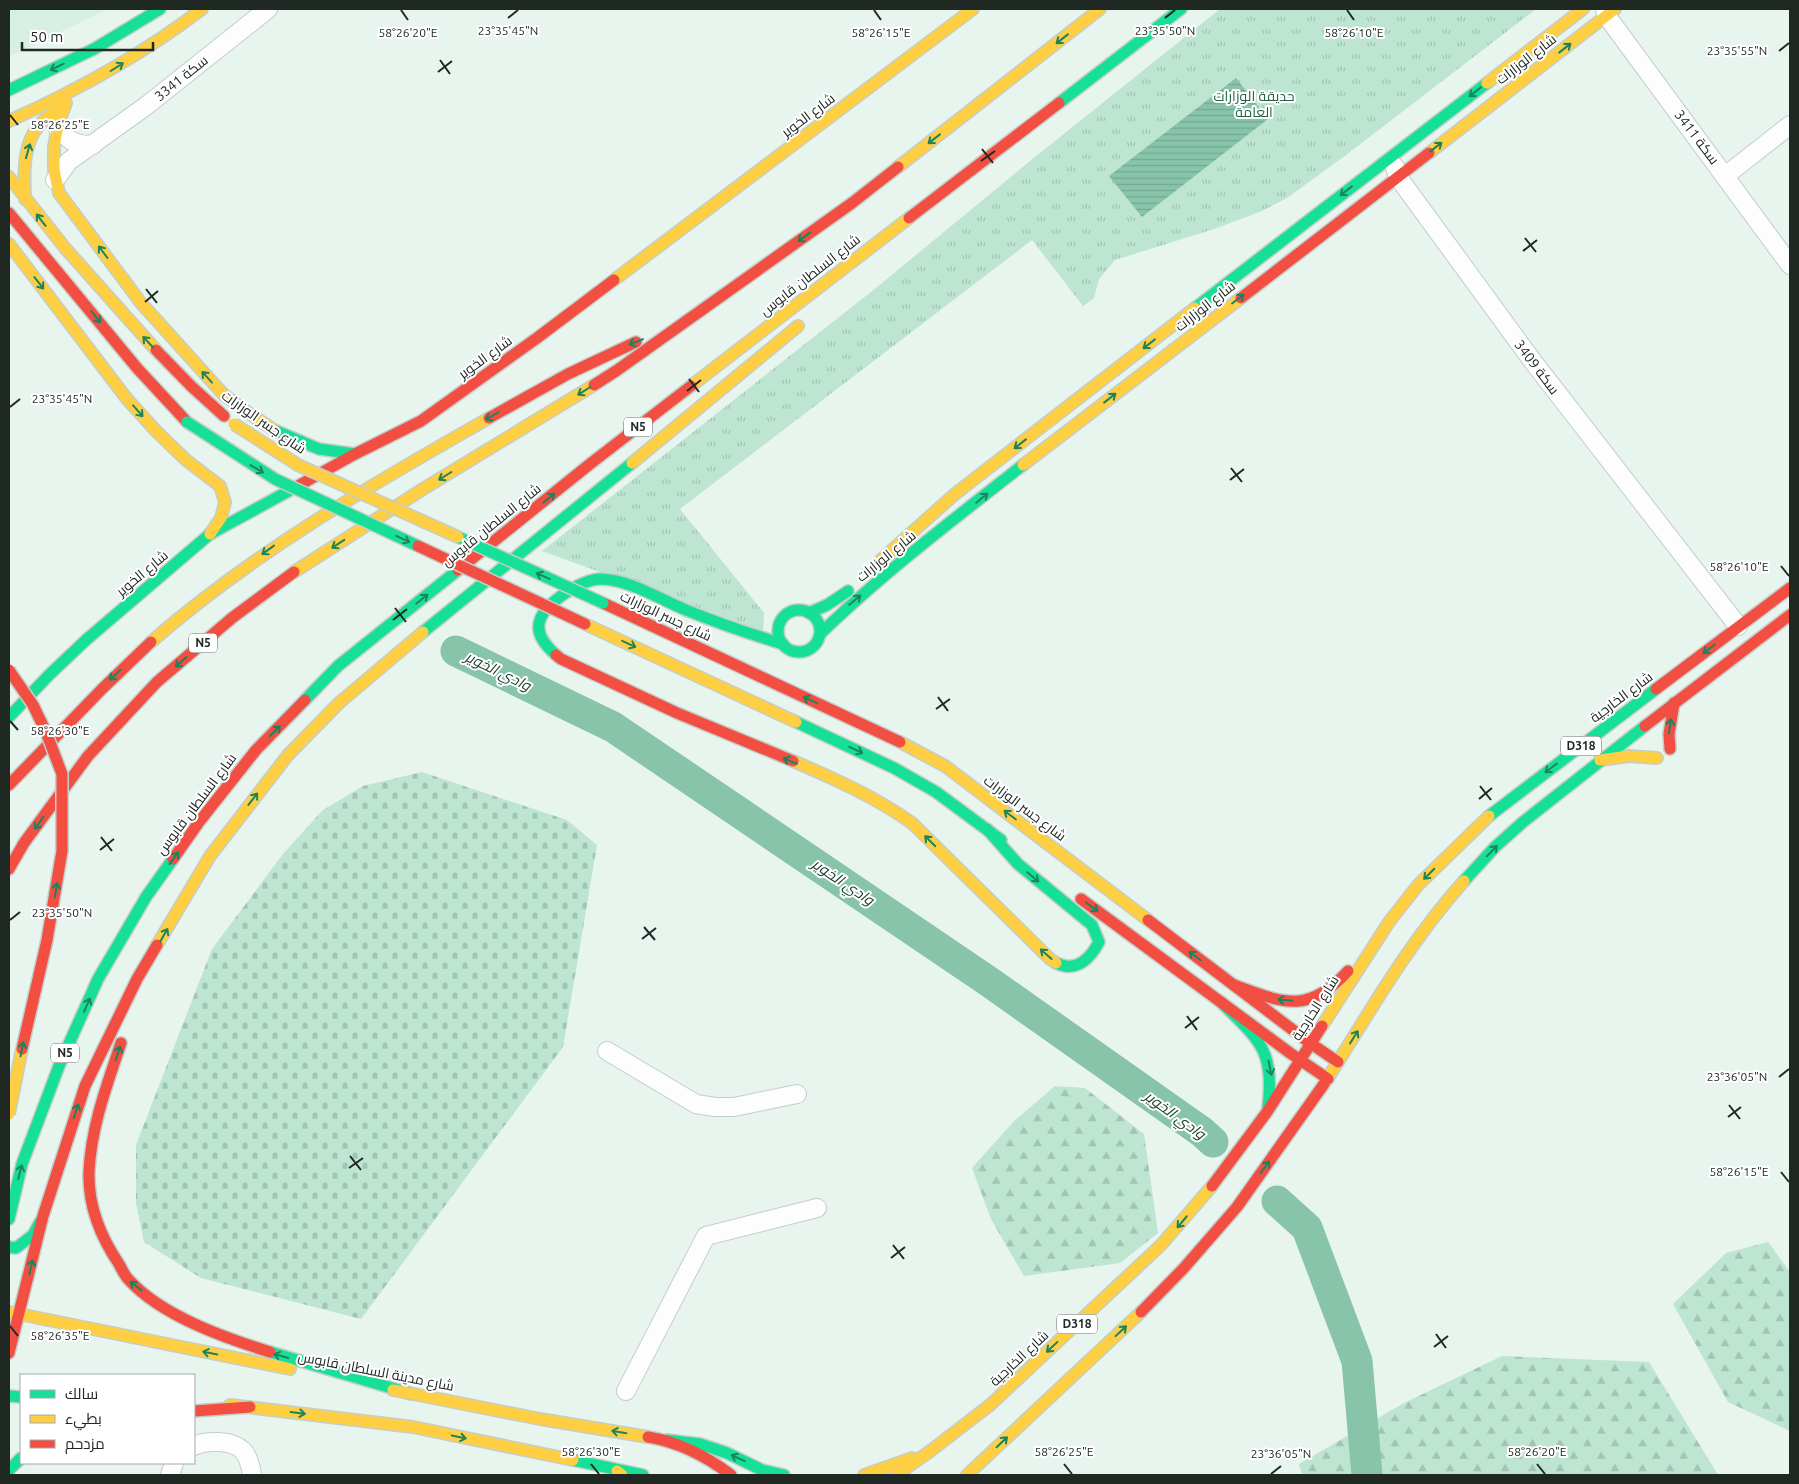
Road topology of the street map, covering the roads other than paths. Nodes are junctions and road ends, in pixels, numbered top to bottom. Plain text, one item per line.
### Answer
1 (160, 9) edge
2 (202, 9) edge
3 (268, 9) edge
4 (973, 9) edge
5 (1100, 9) edge
6 (1181, 9) edge
7 (1583, 9) edge
8 (1609, 11) edge
9 (98, 79) junction
10 (9, 90) edge
11 (66, 103) junction
12 (1452, 110) junction
13 (9, 121) edge
14 (1790, 125) edge
15 (57, 127) junction
16 (93, 145) junction
17 (1725, 176) junction
18 (9, 177) edge
19 (1398, 177) junction
20 (55, 180) junction
21 (25, 199) junction
22 (9, 213) edge
23 (9, 244) edge
24 (868, 250) junction
25 (1790, 265) edge
26 (836, 289) dead end
27 (803, 321) dead end
28 (682, 324) junction
29 (238, 407) junction
30 (355, 454) junction
31 (217, 458) dead end
32 (204, 459) dead end
33 (186, 460) junction
34 (220, 486) junction
35 (236, 494) dead end
36 (210, 534) junction
37 (872, 568) dead end
38 (858, 582) dead end
39 (1790, 588) edge
40 (809, 613) junction
41 (1790, 614) edge
42 (1738, 626) junction
43 (820, 634) junction
44 (782, 644) junction
45 (9, 670) edge
46 (1708, 677) junction
47 (1674, 703) junction
48 (1636, 704) junction
49 (1622, 714) junction
50 (9, 717) edge
51 (1649, 722) junction
52 (1636, 732) junction
53 (1670, 750) dead end
54 (1657, 758) dead end
55 (1599, 760) junction
56 (9, 785) edge
57 (987, 829) junction
58 (9, 869) edge
59 (1057, 881) dead end
60 (1073, 893) dead end
61 (1389, 922) junction
62 (154, 951) junction
63 (1234, 985) junction
64 (1221, 1002) junction
65 (1310, 1043) junction
66 (607, 1051) dead end
67 (1299, 1060) junction
68 (1338, 1062) junction
69 (1328, 1079) junction
70 (797, 1094) dead end
71 (1267, 1112) junction
72 (9, 1114) edge
73 (817, 1208) dead end
74 (43, 1216) junction
75 (9, 1219) edge
76 (9, 1247) edge
77 (14, 1313) edge
78 (9, 1353) edge
79 (626, 1391) dead end
80 (412, 1394) junction
81 (195, 1402) edge
82 (250, 1407) junction
83 (195, 1411) edge
84 (667, 1440) junction
85 (195, 1445) edge
86 (930, 1452) junction
87 (20, 1459) edge
88 (9, 1470) edge
89 (620, 1473) edge
90 (252, 1475) edge
91 (644, 1475) edge
92 (731, 1475) edge
93 (784, 1475) edge
94 (864, 1475) edge
95 (896, 1475) edge
96 (966, 1475) edge

1 -> 10 main road
9 -> 2 main road
3 - 16 street, سكة 3341
4 - 30 main road, شارع الخوير
5 -> 28 main road, N5
6 - 24 main road, شارع السلطان قابوس / N5
7 -> 12 main road, شارع الوزارات
8 - 17 street, سكة 3411
19 -> 8 main road, شارع الوزارات
9 - 11 main road
9 - 13 main road
11 - 15 main road
21 -> 11 main road
12 - 19 street
12 -> 37 main road, شارع الوزارات
14 - 17 street
15 - 16 street
15 - 20 main road
16 - 20 street, سكة 3341
17 - 25 street, سكة 3411
18 - 21 main road, شارع جسر الوزارات
19 - 42 street, سكة 3409
43 -> 19 main road, شارع الوزارات
29 -> 20 main road
63 -> 21 main road, شارع جسر الوزارات, bridge
22 -> 57 main road, bridge
23 -> 33 main road
24 - 26 main road
75 -> 24 main road, شارع السلطان قابوس / N5
62 -> 27 main road
28 -> 56 main road
28 -> 58 main road, N5
29 - 30 main road
29 - 31 main road
30 - 36 main road, شارع الخوير
32 - 33 main road
33 - 34 main road
34 - 35 main road
34 - 36 main road
36 - 50 main road, شارع الخوير
38 - 40 main road, شارع الوزارات
39 - 42 main road, شارع الخارجية / D318
40 - 43 main road
40 - 44 main road
41 - 42 main road
41 - 46 main road, D318
42 - 46 main road
42 -> 48 main road, شارع الخارجية / D318
43 - 44 main road
57 -> 44 main road
72 -> 45 main road, bridge
46 - 47 main road, D318
47 - 51 main road, D318
53 -> 47 main road
48 - 49 main road, شارع الخارجية / D318
48 - 51 main road
49 - 52 main road
49 -> 61 main road, شارع الخارجية / D318
51 - 52 main road, D318
52 - 55 main road, D318
54 - 55 main road
68 -> 55 main road, D318
57 - 59 main road
60 -> 64 main road
61 -> 63 main road
61 - 65 main road, شارع الخارجية / D318
74 -> 62 main road
80 -> 62 main road
63 - 65 main road, شارع جسر الوزارات
64 - 67 main road
64 -> 71 main road
65 - 67 main road, شارع الخارجية / D318
65 - 68 main road, شارع جسر الوزارات
66 - 70 street
67 - 69 main road
67 - 71 main road, شارع الخارجية / D318
68 - 69 main road, D318
96 -> 69 main road, D318
71 -> 86 main road, شارع الخارجية / D318
73 - 79 street
74 - 76 main road
77 -> 74 main road
77 - 78 main road
80 -> 77 main road, شارع مدينة السلطان قابوس
84 -> 80 main road, شارع مدينة السلطان قابوس
81 - 82 main road
82 - 83 main road
82 -> 89 main road
84 - 92 main road, شارع مدينة السلطان قابوس
93 -> 84 main road
85 - 90 street
86 - 94 main road
86 - 95 main road, شارع الخارجية / D318
87 - 88 main road
89 - 91 main road

